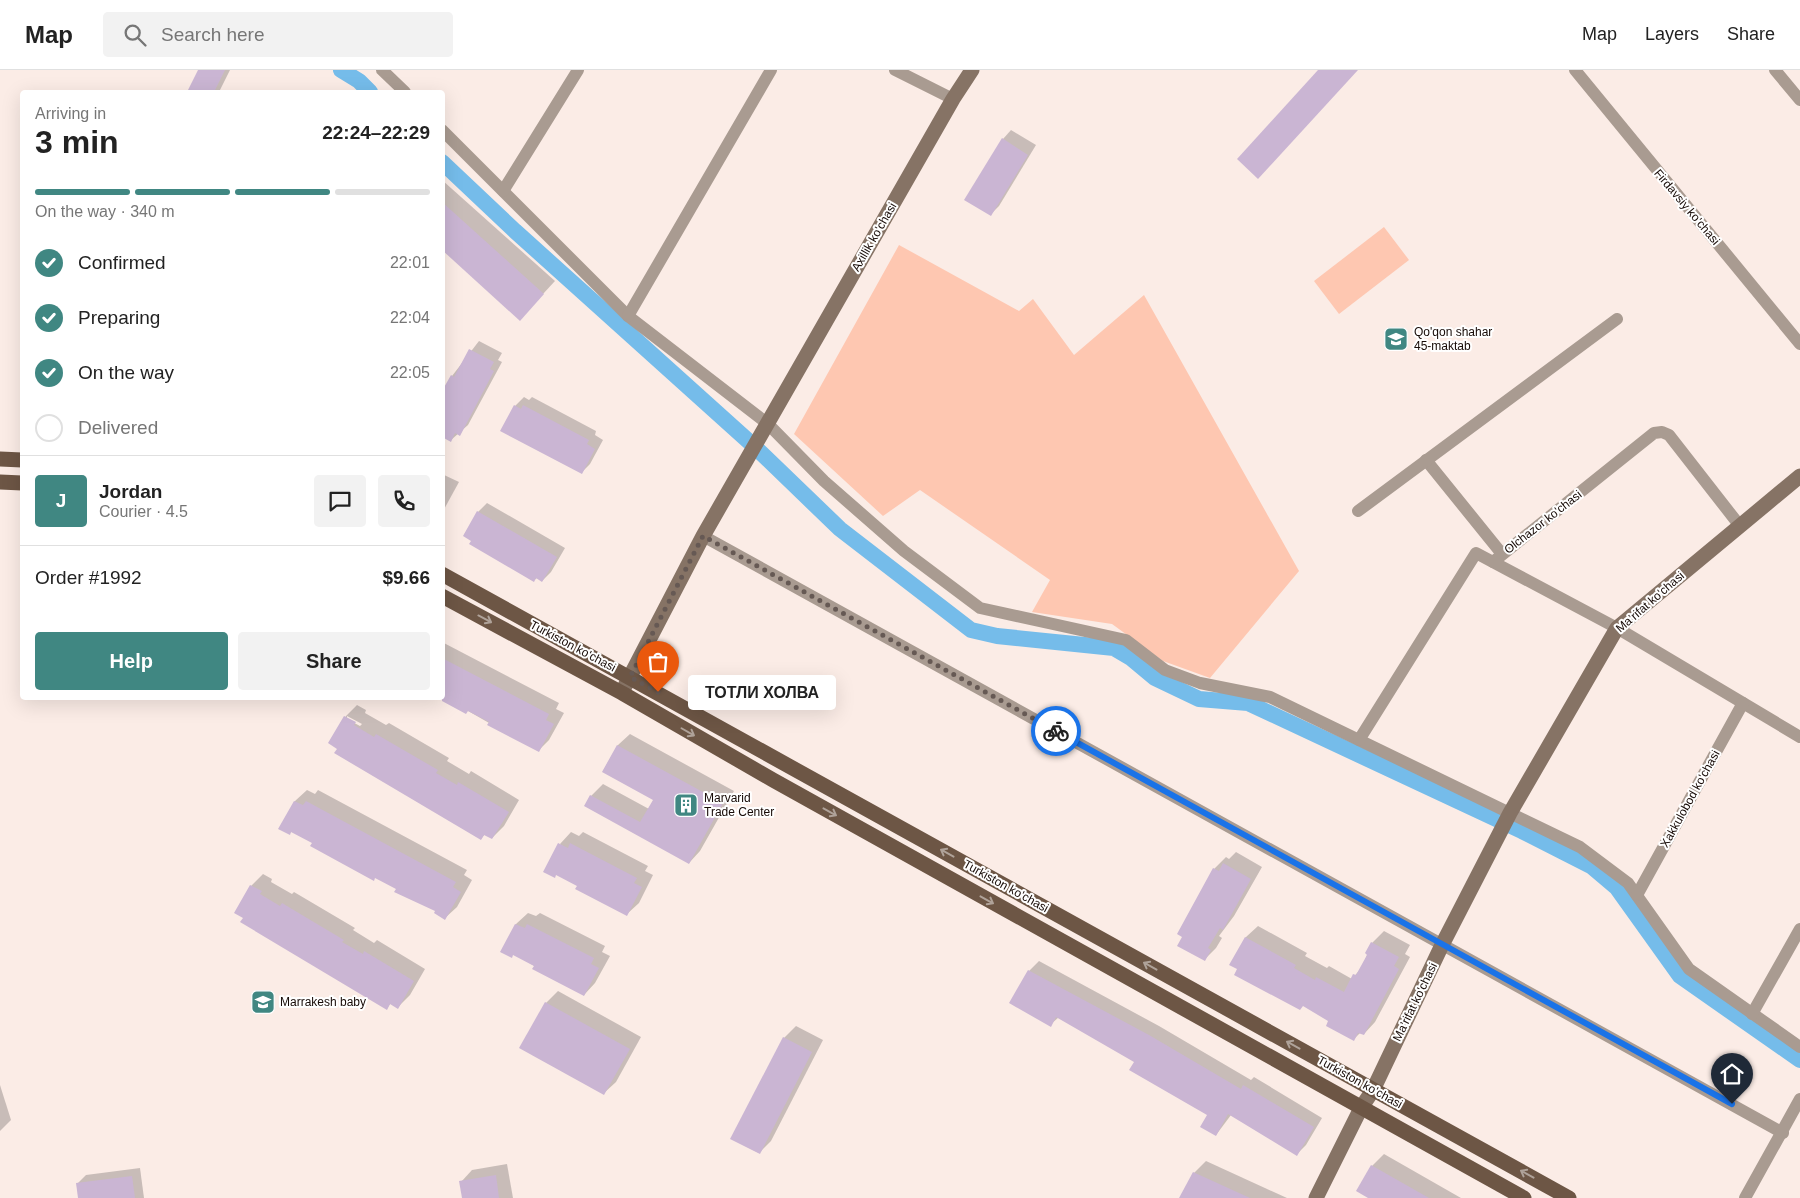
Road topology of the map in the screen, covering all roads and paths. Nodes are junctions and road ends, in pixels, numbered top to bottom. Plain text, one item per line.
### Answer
1 (382, 70) edge
2 (578, 70) edge
3 (771, 70) edge
4 (895, 70) edge
5 (972, 70) edge
6 (1575, 70) edge
7 (1775, 70) edge
8 (403, 90) edge
9 (953, 99) junction
10 (1800, 100) edge
11 (445, 133) edge
12 (503, 191) junction
13 (628, 316) junction
14 (1617, 319) dead end
15 (1800, 344) edge
16 (766, 428) junction
17 (0, 459) edge
18 (20, 460) edge
19 (1426, 460) junction
20 (1800, 476) edge
21 (0, 482) edge
22 (20, 483) edge
23 (1358, 511) dead end
24 (1740, 526) junction
25 (703, 536) junction
26 (1498, 558) junction
27 (445, 576) edge
28 (445, 598) edge
29 (1617, 628) junction
30 (630, 677) junction
31 (622, 692) junction
32 (1743, 703) junction
33 (1800, 736) edge
34 (1359, 740) junction
35 (1510, 813) junction
36 (1637, 895) junction
37 (1800, 929) edge
38 (1442, 945) junction
39 (1752, 1014) junction
40 (1800, 1047) edge
41 (1373, 1090) junction
42 (1800, 1099) edge
43 (1361, 1108) junction
44 (1783, 1133) junction
45 (1316, 1198) edge
46 (1524, 1198) edge
47 (1569, 1198) edge
48 (1744, 1198) edge

1 - 8 street
2 - 12 street
3 - 13 street
4 - 9 street
5 - 9 street, Axillik ko'chasi
6 - 15 street, Firdavsiy ko'chasi
7 - 10 street
9 - 16 street, Axillik ko'chasi
11 - 12 street
12 - 13 street
13 - 16 street
14 - 19 street
16 - 25 street, Axillik ko'chasi
16 - 34 street
17 - 18 main road
19 - 23 street
19 - 26 street
20 - 24 street, Ma’rifat ko'chasi
21 - 22 main road
24 - 26 street, Olchazor ko'chasi
24 - 29 street, Ma’rifat ko'chasi
25 - 30 street
25 - 38 street
26 - 29 street
26 - 34 street, Olchazor ko'chasi
27 - 30 main road, Turkiston ko'chasi
28 -> 31 main road, Turkiston ko'chasi
29 - 32 street
29 - 35 street, Ma’rifat ko'chasi
30 - 31 street
41 -> 30 main road, Turkiston ko'chasi
31 -> 43 main road, Turkiston ko'chasi
32 - 33 street
32 - 36 street, Xakkulobod ko'chasi
34 - 35 street
35 - 36 street
35 - 38 street, Ma’rifat ko'chasi
36 - 39 street
37 - 39 street
38 - 41 street, Ma’rifat ko'chasi
38 - 44 street
39 - 40 street
41 - 43 street, Ma’rifat ko'chasi
47 -> 41 main road, Turkiston ko'chasi
42 - 44 street
43 - 45 street, Ma’rifat ko'chasi
43 - 46 main road, Turkiston ko'chasi
44 - 48 street

